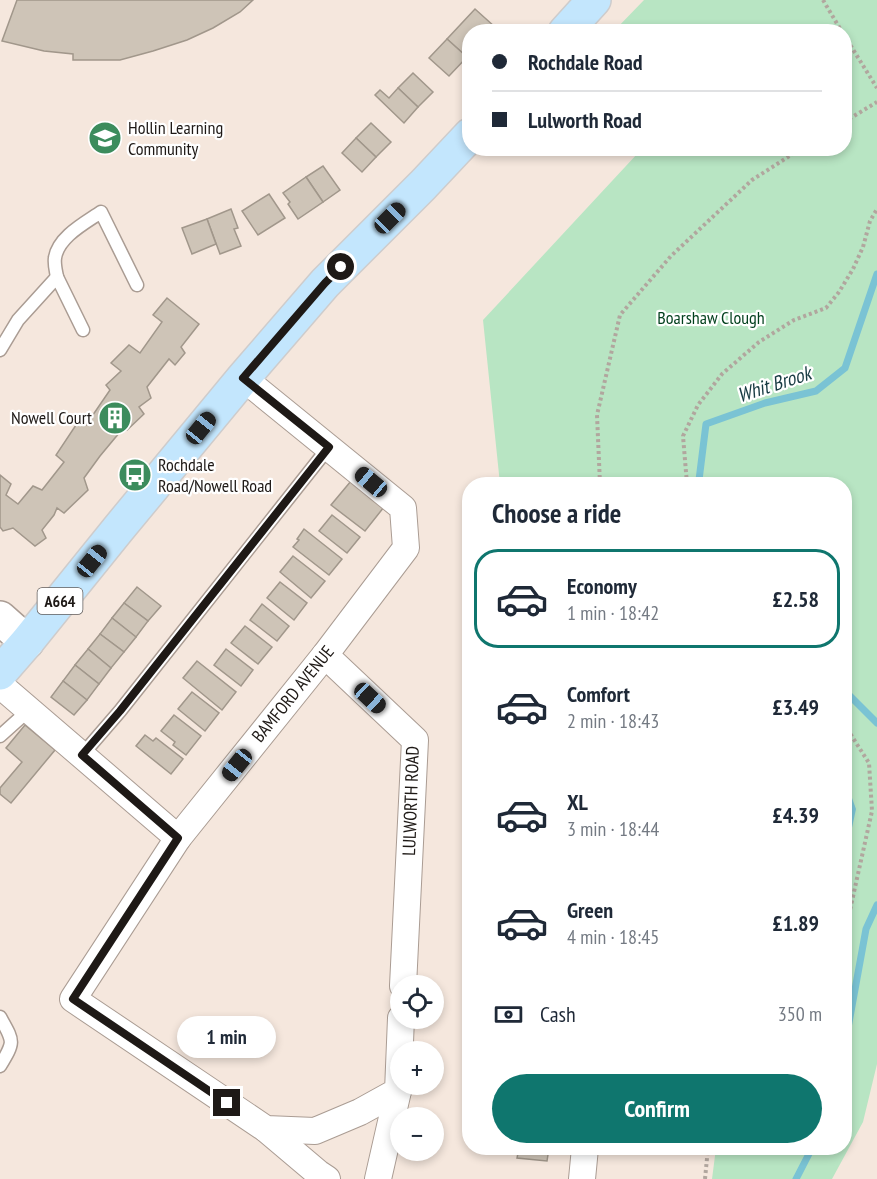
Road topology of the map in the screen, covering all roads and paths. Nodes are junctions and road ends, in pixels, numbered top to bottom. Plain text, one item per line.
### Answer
1 (594, 0) edge
2 (823, 0) edge
3 (572, 24) edge
4 (838, 24) edge
5 (852, 48) edge
6 (877, 88) edge
7 (877, 102) edge
8 (852, 117) edge
9 (462, 144) edge
10 (790, 156) edge
11 (877, 209) edge
12 (57, 277) junction
13 (137, 285) dead end
14 (83, 330) dead end
15 (0, 350) edge
16 (243, 378) junction
17 (329, 447) junction
18 (600, 477) edge
19 (686, 477) edge
20 (0, 618) edge
21 (27, 642) junction
22 (325, 655) junction
23 (0, 673) edge
24 (0, 685) edge
25 (29, 710) junction
26 (0, 736) edge
27 (852, 736) edge
28 (82, 755) junction
29 (178, 838) junction
30 (852, 901) edge
31 (404, 975) edge
32 (0, 1017) edge
33 (0, 1066) edge
34 (391, 1095) edge
35 (397, 1095) edge
36 (266, 1129) junction
37 (584, 1155) edge
38 (707, 1155) edge
39 (327, 1179) edge
40 (378, 1179) edge
41 (582, 1179) edge
42 (705, 1179) edge

1 - 3 main road
2 - 4 path
5 - 6 path
7 - 8 path
9 - 16 main road, A664
10 - 18 path
11 - 19 path
12 - 13 lane
12 - 14 lane
12 - 15 lane
16 - 17 street
16 - 21 main road, A664
17 - 22 street, BAMFORD AVENUE
17 - 28 lane
20 - 21 street
21 - 23 main road, A664
22 - 29 street, BAMFORD AVENUE
22 - 31 street, LULWORTH ROAD
24 - 25 street
25 - 26 lane
25 - 28 street
27 - 30 path
28 - 29 street
29 - 36 street, BAMFORD AVENUE
32 - 33 lane
34 - 36 street
35 - 40 street
36 - 39 street
37 - 41 street
38 - 42 path

